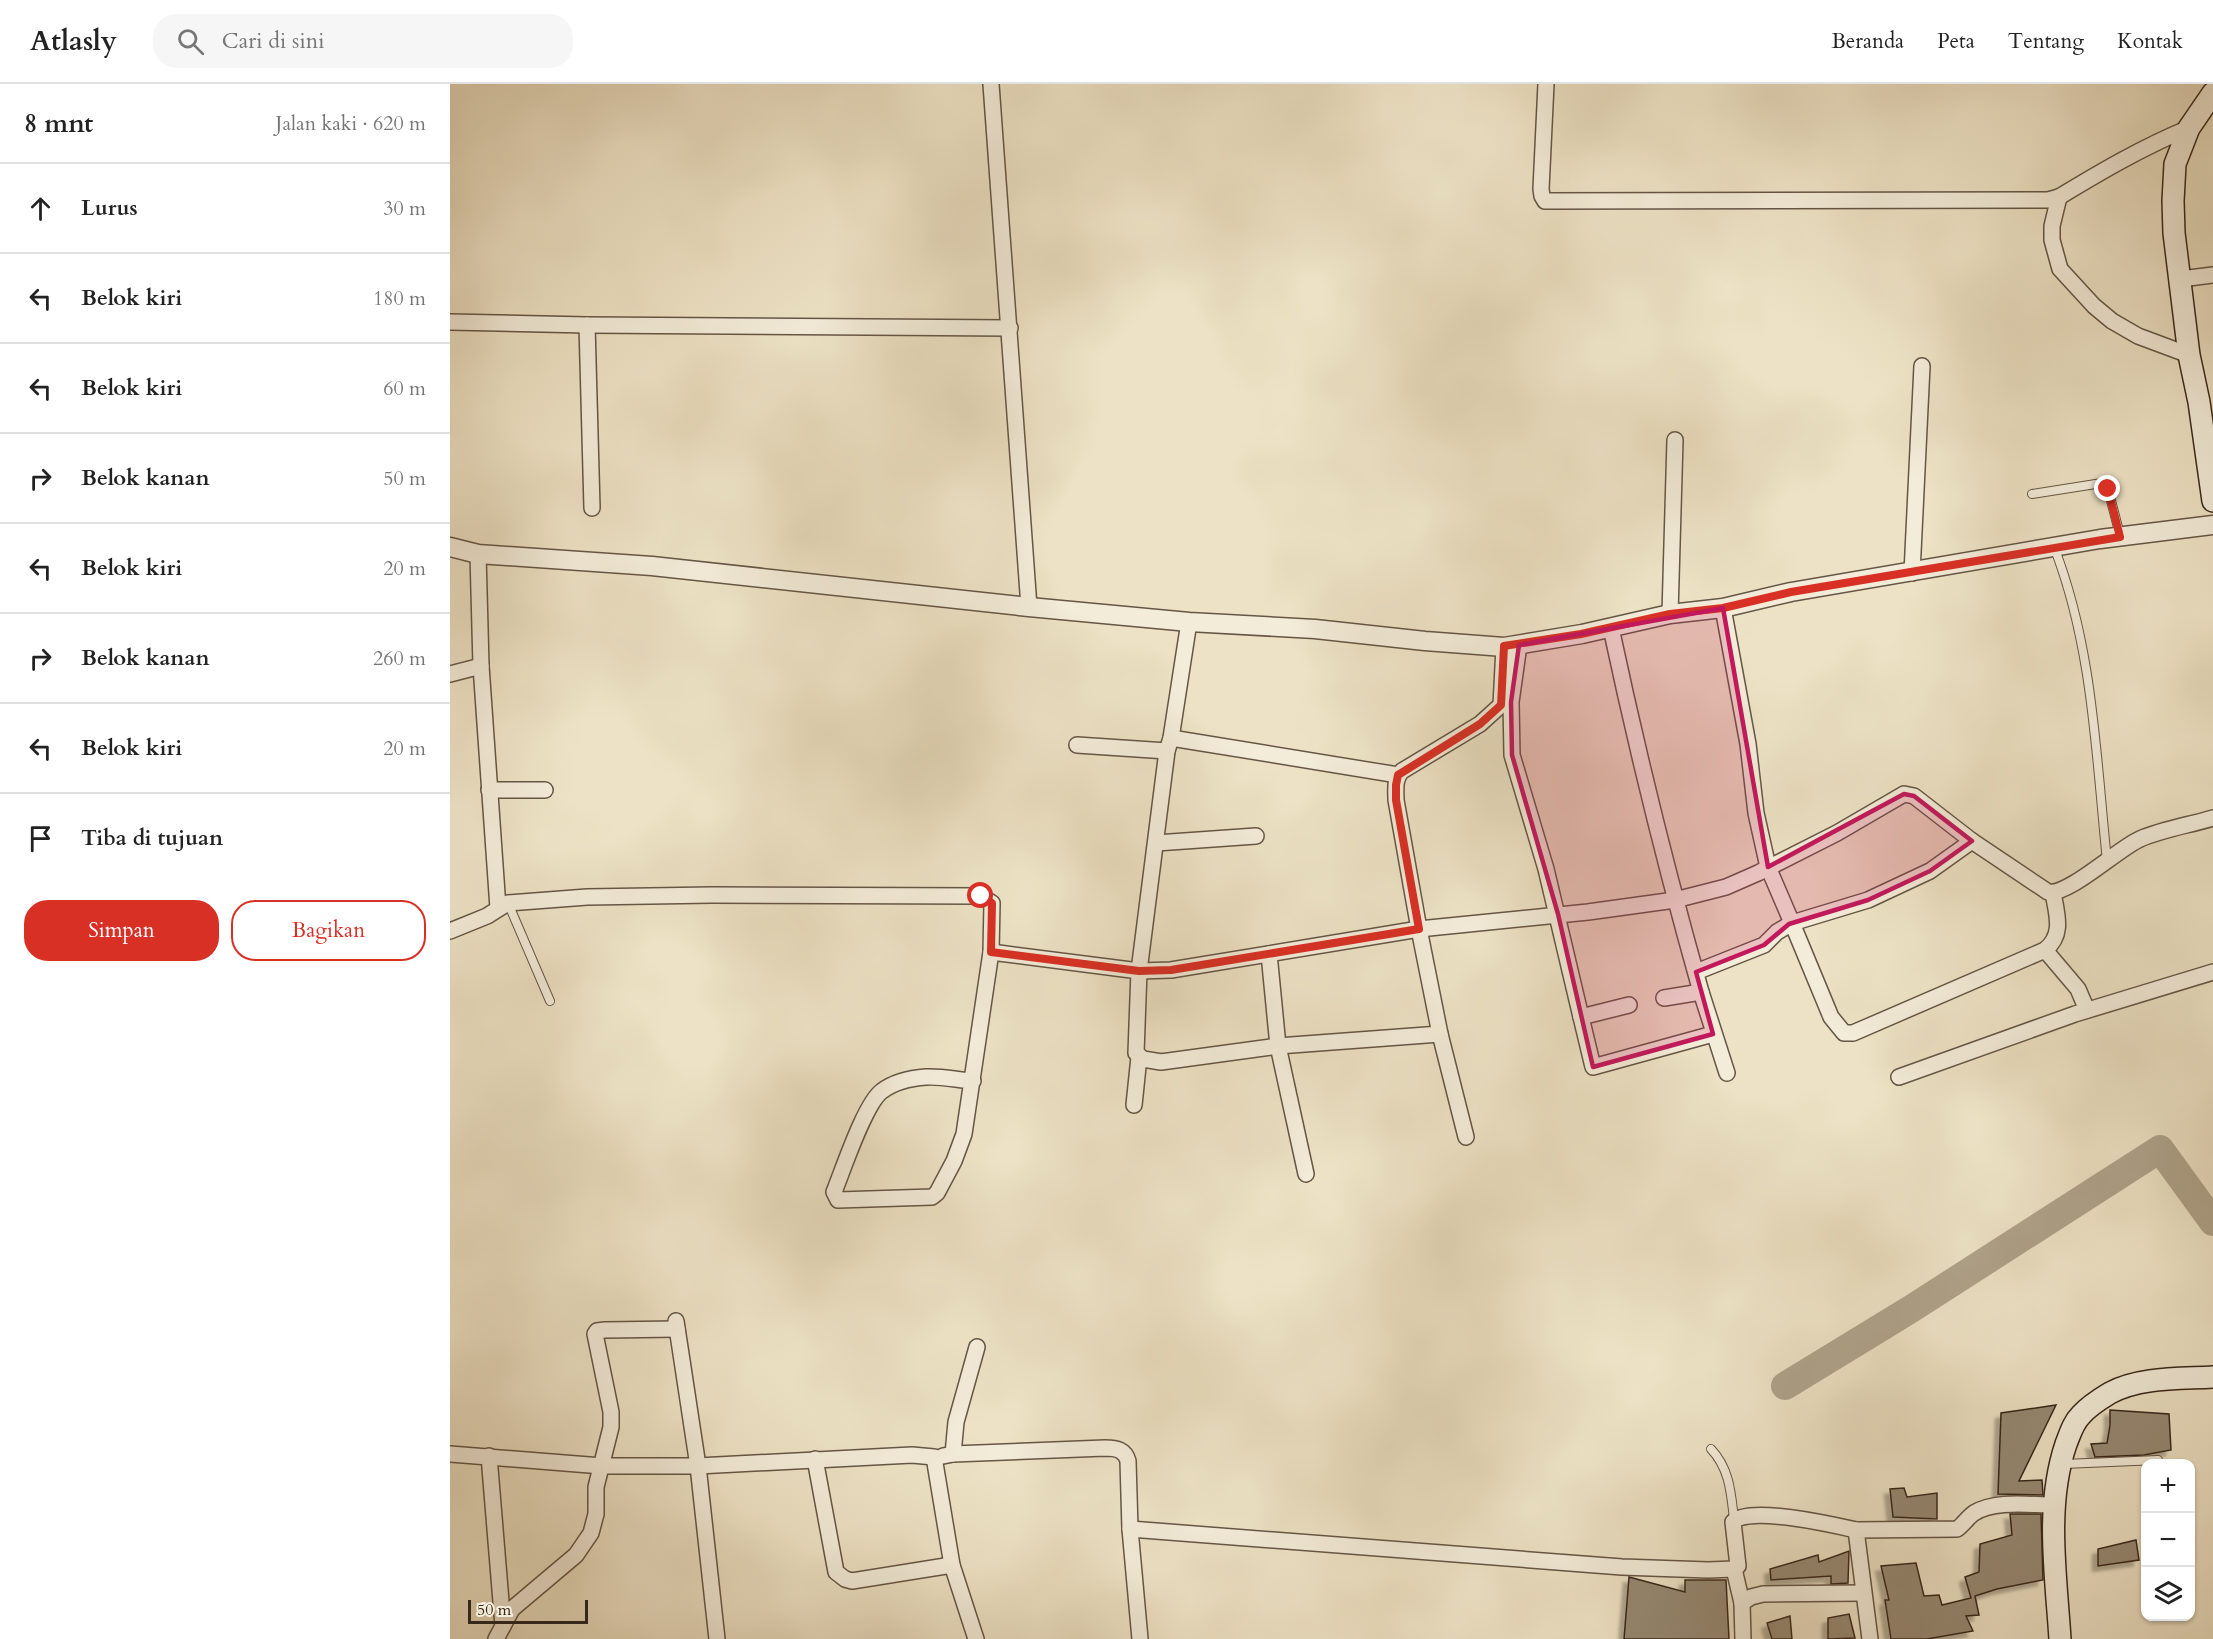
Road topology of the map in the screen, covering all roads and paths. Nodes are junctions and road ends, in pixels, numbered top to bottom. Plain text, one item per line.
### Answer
1 (991, 84) edge
2 (1546, 84) edge
3 (2213, 93) edge
4 (2200, 120) edge
5 (2059, 197) junction
6 (2213, 275) edge
7 (2181, 279) junction
8 (450, 322) edge
9 (587, 325) junction
10 (1010, 328) junction
11 (2189, 355) junction
12 (1922, 366) dead end
13 (2206, 400) edge
14 (1675, 440) dead end
15 (2032, 494) dead end
16 (2213, 501) edge
17 (592, 508) dead end
18 (2213, 525) edge
19 (2120, 537) junction
20 (450, 547) edge
21 (2054, 547) junction
22 (478, 554) junction
23 (1912, 573) junction
24 (1029, 607) junction
25 (1723, 608) junction
26 (1670, 614) junction
27 (1189, 622) junction
28 (1611, 628) junction
29 (1511, 646) junction
30 (481, 666) junction
31 (450, 674) edge
32 (1077, 745) dead end
33 (1169, 745) junction
34 (1398, 775) junction
35 (489, 790) junction
36 (545, 790) dead end
37 (2213, 818) edge
38 (1256, 836) dead end
39 (1972, 842) junction
40 (1156, 843) junction
41 (2107, 861) junction
42 (1768, 867) junction
43 (2053, 893) junction
44 (1676, 900) junction
45 (503, 905) junction
46 (1558, 914) junction
47 (1792, 923) junction
48 (1419, 929) junction
49 (450, 931) edge
50 (2045, 950) junction
51 (991, 952) junction
52 (1269, 954) junction
53 (1139, 971) junction
54 (1696, 972) junction
55 (2213, 972) edge
56 (1701, 992) junction
57 (1664, 998) dead end
58 (550, 1000) dead end
59 (1629, 1005) dead end
60 (2087, 1010) junction
61 (1581, 1017) junction
62 (1440, 1034) junction
63 (1713, 1034) junction
64 (1278, 1046) junction
65 (1139, 1057) junction
66 (1727, 1073) dead end
67 (1899, 1077) dead end
68 (973, 1081) junction
69 (1134, 1105) dead end
70 (1467, 1137) dead end
71 (1306, 1174) dead end
72 (976, 1347) dead end
73 (2213, 1377) edge
74 (1711, 1449) dead end
75 (450, 1454) edge
76 (953, 1454) junction
77 (489, 1456) junction
78 (934, 1457) junction
79 (815, 1459) junction
80 (2141, 1461) edge
81 (2059, 1464) junction
82 (602, 1466) junction
83 (698, 1466) junction
84 (2053, 1505) junction
85 (1734, 1519) junction
86 (1130, 1529) junction
87 (1856, 1530) junction
88 (952, 1564) junction
89 (1734, 1569) junction
90 (1862, 1593) junction
91 (1742, 1603) junction
92 (499, 1633) edge
93 (717, 1639) edge
94 (976, 1639) edge
95 (1140, 1639) edge
96 (1743, 1639) edge
97 (1870, 1639) edge
98 (2060, 1639) edge

1 - 10 street
2 - 5 street
3 - 4 main road
4 - 5 street
4 - 7 main road
5 - 11 street
6 - 7 street
7 - 11 main road
8 - 9 street
9 - 10 street
9 - 17 street
10 - 24 street
11 - 13 main road
12 - 23 street
13 - 16 main road
14 - 26 street
15 - 19 lane
18 - 19 street
19 - 21 street
20 - 22 street
21 - 23 street
21 - 41 lane
22 - 24 street
22 - 30 street
23 - 25 street
24 - 27 street
25 - 26 street
25 - 42 street
26 - 28 street
27 - 29 street
27 - 33 street
28 - 29 street
28 - 44 street
29 - 34 street
29 - 46 street
30 - 31 street
30 - 35 street
32 - 33 street
33 - 34 street
33 - 40 street
34 - 48 street
35 - 36 street
35 - 45 street
37 - 41 street
38 - 40 street
39 - 42 street
39 - 43 street
39 - 47 street
40 - 53 street
41 - 43 street
42 - 44 street
42 - 47 street
43 - 50 street
44 - 46 street
44 - 54 street
45 - 49 street
45 - 51 street
45 - 58 lane
46 - 48 street
46 - 61 street
47 - 50 street
47 - 54 street
48 - 52 street
48 - 62 street
50 - 60 street
51 - 53 street
51 - 68 street
52 - 53 street
52 - 64 street
53 - 65 street
54 - 56 street
55 - 60 street
56 - 57 street
56 - 63 street
59 - 61 street
60 - 67 street
61 - 63 street
62 - 64 street
62 - 70 street
63 - 66 street
64 - 65 street
64 - 71 street
65 - 69 street
68 - 68 street
72 - 76 street
73 - 81 main road
74 - 85 lane
75 - 77 street
76 - 78 street
76 - 86 street
77 - 82 street
77 - 92 street
78 - 79 street
78 - 88 street
79 - 83 street
79 - 88 street
80 - 81 lane
81 - 84 main road
82 - 83 street
82 - 83 street
82 - 92 street
83 - 93 street
84 - 87 street
84 - 98 main road
85 - 87 street
85 - 89 street
86 - 89 street
86 - 95 street
87 - 90 street
88 - 94 street
89 - 91 street
90 - 91 street
90 - 97 street
91 - 96 street

